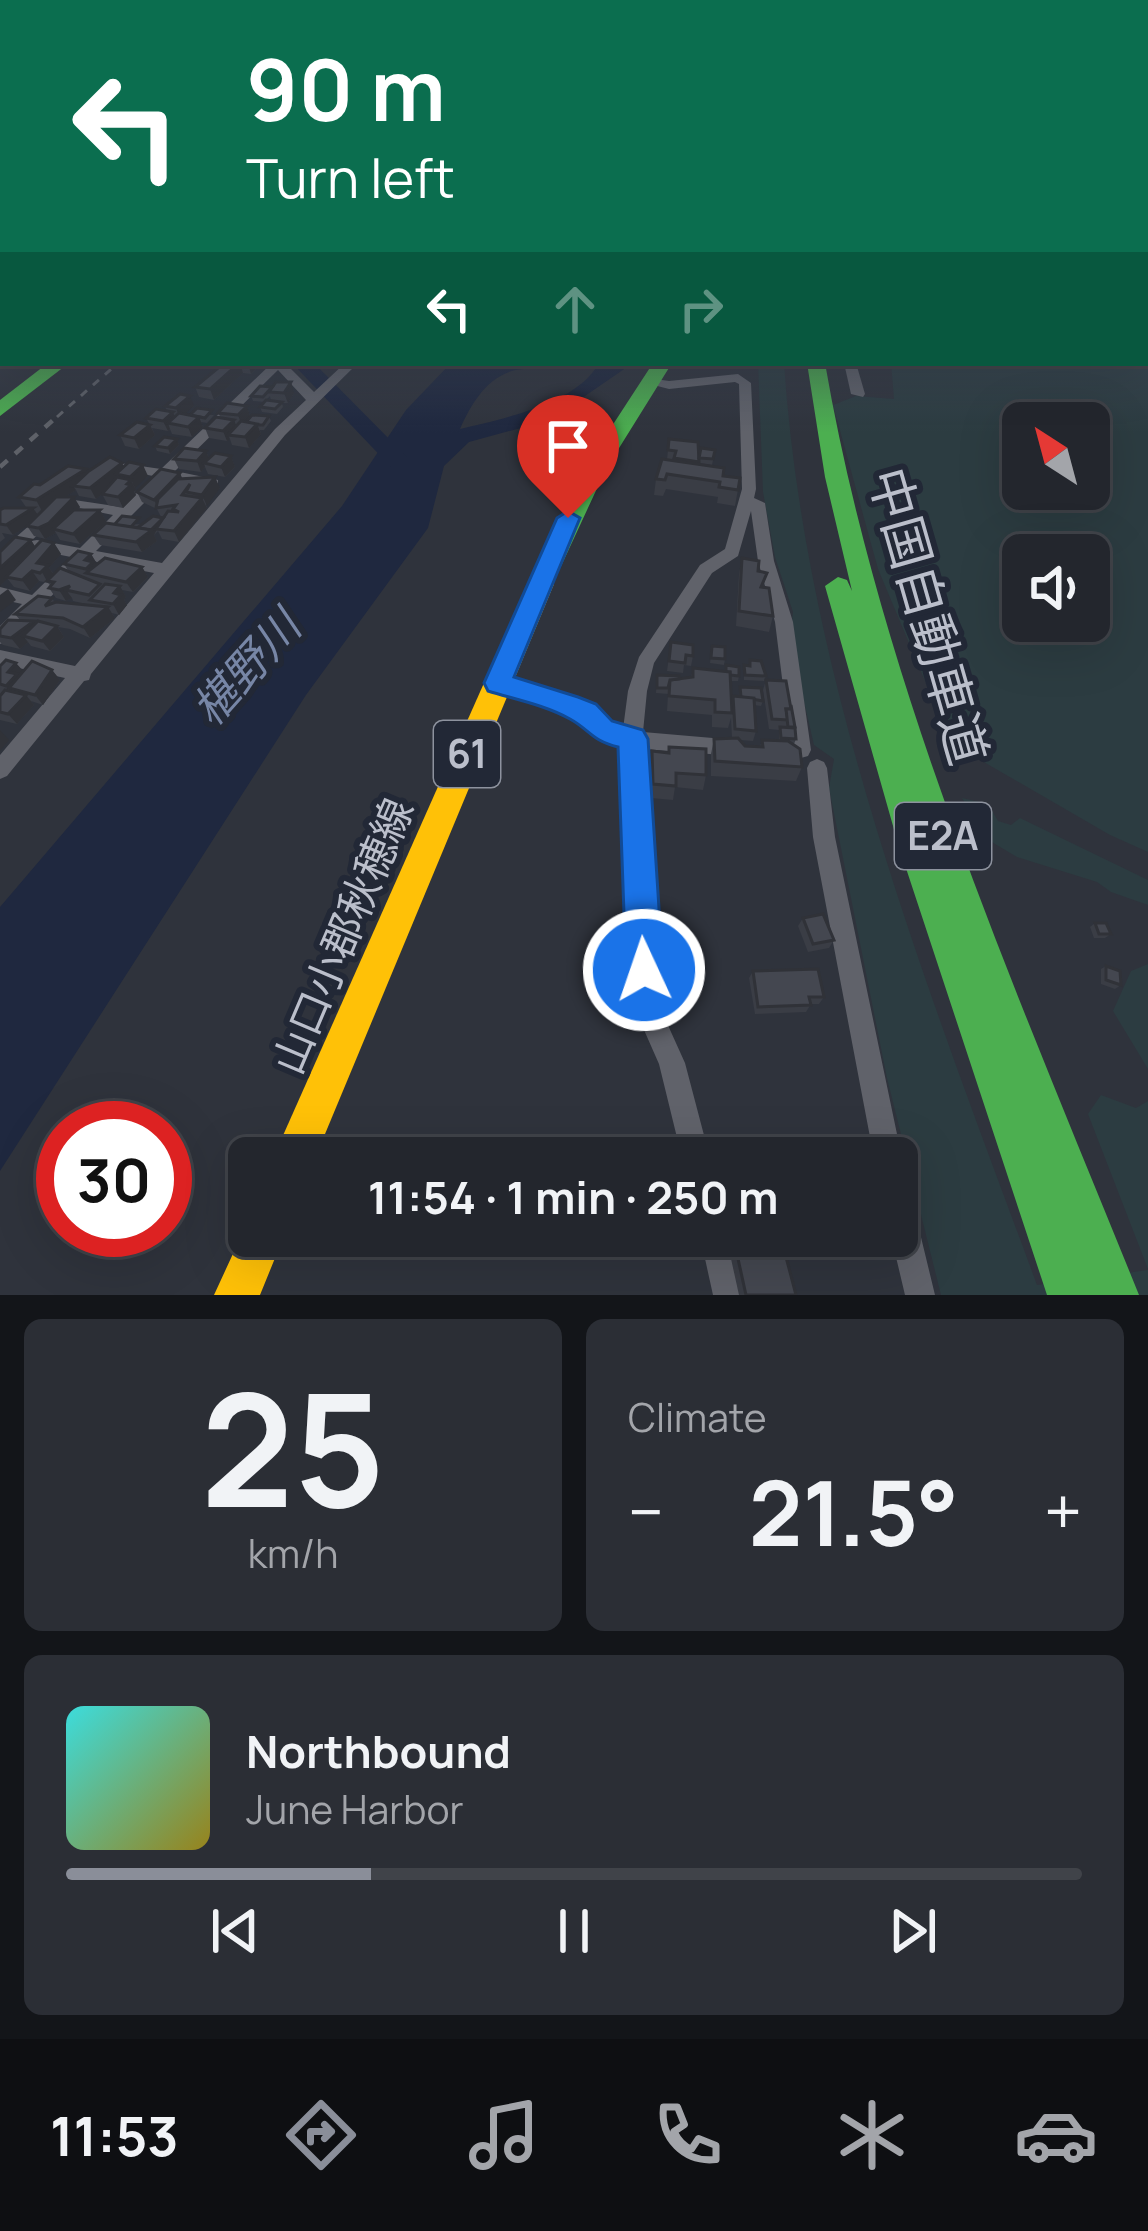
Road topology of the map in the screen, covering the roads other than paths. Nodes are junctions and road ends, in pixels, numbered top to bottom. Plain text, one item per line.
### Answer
1 (36, 366) edge
2 (56, 366) edge
3 (275, 366) edge
4 (281, 366) edge
5 (349, 366) edge
6 (798, 366) edge
7 (817, 366) edge
8 (851, 366) edge
9 (655, 372) edge
10 (0, 393) edge
11 (858, 394) dead end
12 (316, 398) junction
13 (0, 410) edge
14 (118, 465) edge
15 (164, 474) junction
16 (236, 487) junction
17 (746, 500) junction
18 (125, 513) junction
19 (21, 542) junction
20 (83, 554) junction
21 (0, 560) edge
22 (167, 570) junction
23 (0, 593) edge
24 (37, 602) junction
25 (0, 637) edge
26 (0, 657) edge
27 (82, 675) junction
28 (498, 683) junction
29 (633, 739) junction
30 (799, 756) junction
31 (0, 770) edge
32 (304, 1137) edge
33 (691, 1137) edge
34 (884, 1137) edge
35 (253, 1257) edge
36 (720, 1257) edge
37 (911, 1257) edge
38 (237, 1295) edge
39 (728, 1295) edge
40 (920, 1295) edge
41 (1070, 1295) edge
42 (1116, 1295) edge

1 - 10 main road
2 - 13 main road
3 - 15 street
4 - 12 street
5 - 12 street
6 - 41 main road, 中国自動車道 / E2A
7 - 42 main road, 中国自動車道 / E2A
8 - 11 street
9 - 17 street
9 - 28 main road, 山口小郡秋穂線 / 61
12 - 16 street
14 - 15 street
15 - 16 street
15 - 18 street
16 - 22 street
17 - 29 street
17 - 30 street
18 - 19 street
18 - 20 street
19 - 20 street
19 - 21 street
20 - 22 street
20 - 24 street
22 - 27 street
23 - 24 street
24 - 25 street
26 - 27 street
27 - 31 street
28 - 29 street
28 - 32 main road, 山口小郡秋穂線 / 61
29 - 30 street
29 - 33 street
30 - 34 street
35 - 38 main road
36 - 39 street
37 - 40 street

